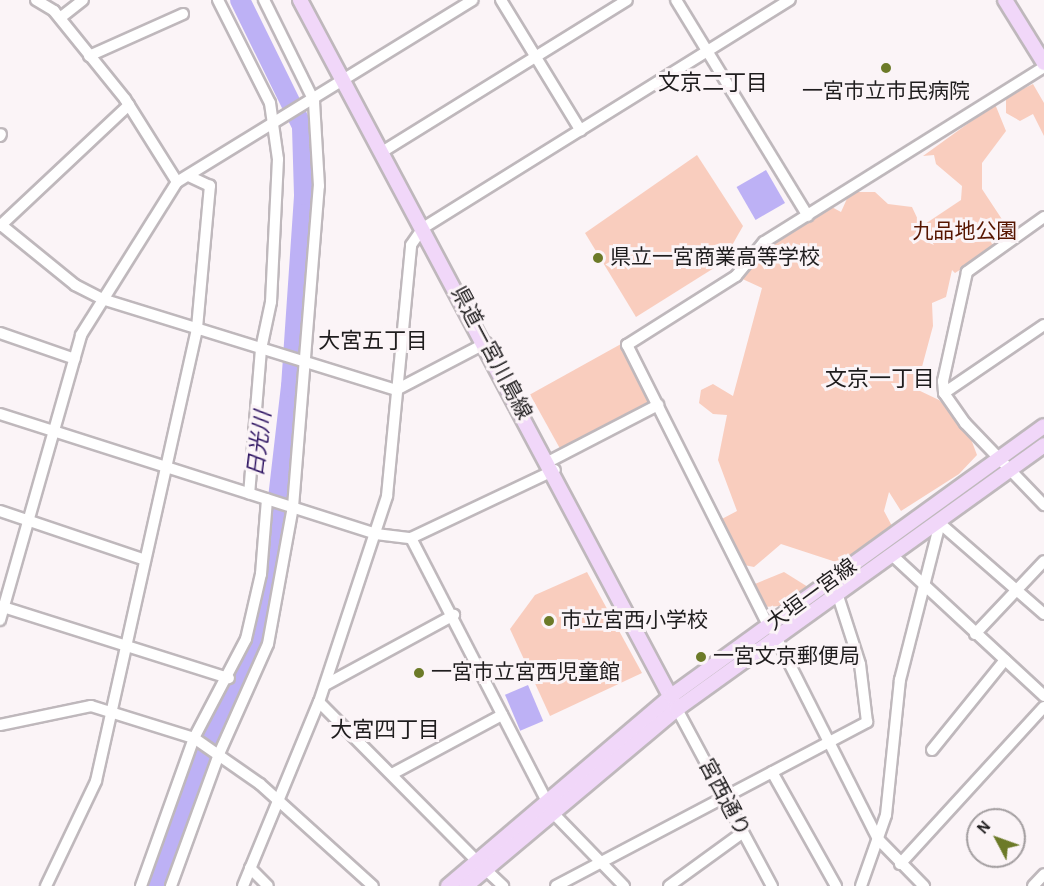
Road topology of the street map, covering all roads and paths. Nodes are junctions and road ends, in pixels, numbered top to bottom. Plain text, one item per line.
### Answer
1 (36, 0) edge
2 (83, 0) edge
3 (218, 0) edge
4 (264, 0) edge
5 (300, 0) edge
6 (473, 0) edge
7 (501, 0) edge
8 (627, 0) edge
9 (676, 0) edge
10 (790, 0) edge
11 (1005, 0) edge
12 (183, 14) dead end
13 (60, 18) junction
14 (708, 51) junction
15 (88, 56) junction
16 (536, 57) junction
17 (1044, 65) edge
18 (344, 82) junction
19 (311, 102) junction
20 (129, 105) junction
21 (275, 124) junction
22 (582, 131) junction
23 (382, 152) junction
24 (189, 176) junction
25 (177, 182) junction
26 (808, 216) junction
27 (1044, 217) edge
28 (0, 225) edge
29 (423, 228) junction
30 (102, 299) junction
31 (1044, 325) edge
32 (197, 328) junction
33 (0, 333) edge
34 (486, 343) junction
35 (261, 349) junction
36 (75, 358) junction
37 (306, 365) junction
38 (396, 390) junction
39 (944, 393) junction
40 (658, 405) junction
41 (0, 414) edge
42 (1044, 426) edge
43 (52, 429) junction
44 (1044, 445) edge
45 (1001, 457) junction
46 (552, 466) junction
47 (164, 469) junction
48 (1011, 469) junction
49 (249, 494) junction
50 (268, 499) junction
51 (1044, 505) edge
52 (291, 507) junction
53 (0, 511) edge
54 (32, 521) junction
55 (942, 523) junction
56 (376, 534) junction
57 (411, 538) junction
58 (893, 556) junction
59 (143, 559) junction
60 (1044, 561) edge
61 (925, 588) junction
62 (1018, 589) junction
63 (838, 596) junction
64 (2, 607) edge
65 (1044, 614) edge
66 (454, 615) junction
67 (0, 620) edge
68 (768, 627) junction
69 (975, 634) junction
70 (777, 639) junction
71 (125, 648) junction
72 (1005, 660) junction
73 (229, 678) junction
74 (325, 685) junction
75 (671, 696) junction
76 (1044, 696) edge
77 (319, 702) junction
78 (110, 708) junction
79 (1044, 708) edge
80 (677, 709) junction
81 (502, 716) junction
82 (0, 725) edge
83 (195, 739) junction
84 (828, 743) junction
85 (932, 750) dead end
86 (216, 752) junction
87 (772, 772) junction
88 (392, 774) junction
89 (722, 797) junction
90 (280, 804) junction
91 (550, 807) junction
92 (742, 833) junction
93 (878, 839) junction
94 (600, 862) junction
95 (900, 864) junction
96 (481, 865) junction
97 (250, 868) junction
98 (1044, 874) edge
99 (46, 886) edge
100 (141, 886) edge
101 (171, 886) edge
102 (243, 886) edge
103 (268, 886) edge
104 (373, 886) edge
105 (448, 886) edge
106 (466, 886) edge
107 (503, 886) edge
108 (556, 886) edge
109 (624, 886) edge
110 (669, 886) edge
111 (772, 886) edge
112 (836, 886) edge
113 (861, 886) edge
114 (924, 886) edge
115 (1033, 886) edge

1 - 13 street
2 - 13 street
3 - 21 street
4 - 19 street
5 - 18 main road, 県道一宮川島線
6 - 18 street
7 - 16 street
8 - 16 street
9 - 14 street
10 - 14 street
11 - 17 main road
12 - 15 street
13 - 15 street
14 - 22 street
14 - 26 street
15 - 20 street
16 - 22 street
16 - 23 street
17 - 26 street
18 - 19 street
18 - 23 main road, 県道一宮川島線
19 - 21 street
19 - 37 street
20 - 25 street
20 - 28 street
21 - 24 street
21 - 35 street
22 - 29 street
23 - 29 main road, 県道一宮川島線
24 - 25 street
24 - 32 street
25 - 30 street
26 - 40 street
27 - 39 street
28 - 30 street
29 - 34 main road, 県道一宮川島線
29 - 38 street
30 - 32 street
30 - 36 street
31 - 39 street
32 - 35 street
32 - 47 street
33 - 36 street
34 - 38 street
34 - 46 main road, 県道一宮川島線
35 - 37 street
35 - 49 street
36 - 43 street
37 - 38 street
37 - 52 street
38 - 56 street
39 - 45 street
40 - 46 street
40 - 68 street
41 - 43 street
42 - 45 main road, 大垣一宮線
43 - 47 street
43 - 54 street
44 - 48 main road, 大垣一宮線
45 - 48 street
45 - 68 main road, 大垣一宮線
46 - 57 street
46 - 75 main road, 県道一宮川島線
47 - 49 street
47 - 59 street
48 - 51 street
48 - 55 main road, 大垣一宮線
49 - 50 street
50 - 52 street
50 - 73 street
52 - 56 street
52 - 86 street
53 - 54 street
54 - 59 street
54 - 64 street
55 - 58 main road, 大垣一宮線
55 - 61 street
55 - 62 street
56 - 57 street
56 - 74 street
57 - 66 street
58 - 61 street
58 - 63 main road, 大垣一宮線
59 - 71 street
60 - 62 street
61 - 69 street
61 - 93 street
62 - 65 street
62 - 69 street
63 - 70 main road, 大垣一宮線
63 - 84 street
64 - 67 street
64 - 71 street
66 - 74 street
66 - 81 street
68 - 75 main road, 大垣一宮線
69 - 72 street
70 - 80 main road, 大垣一宮線
70 - 84 street
71 - 73 street
71 - 78 street
72 - 76 street
72 - 85 street
73 - 83 street
74 - 77 street
75 - 80 main road, 県道一宮川島線
75 - 91 main road, 大垣一宮線
77 - 88 street
77 - 90 street
78 - 82 street
78 - 83 street
78 - 99 street
79 - 95 street
80 - 89 street, 宮西通り
80 - 91 main road, 大垣一宮線
81 - 88 street
81 - 91 street
83 - 86 street
83 - 100 street
84 - 87 street
84 - 93 street
86 - 90 street
86 - 101 street
87 - 89 street
87 - 112 street
88 - 96 street
89 - 92 street, 宮西通り
89 - 94 street
90 - 97 street
90 - 104 street
91 - 94 street
91 - 96 main road, 大垣一宮線
92 - 110 street
92 - 111 street, 宮西通り
93 - 95 street
93 - 113 street
94 - 108 street
94 - 109 street
95 - 114 street
96 - 105 main road, 大垣一宮線
96 - 106 main road, 大垣一宮線
96 - 107 street
97 - 102 street
97 - 103 street
98 - 115 street

